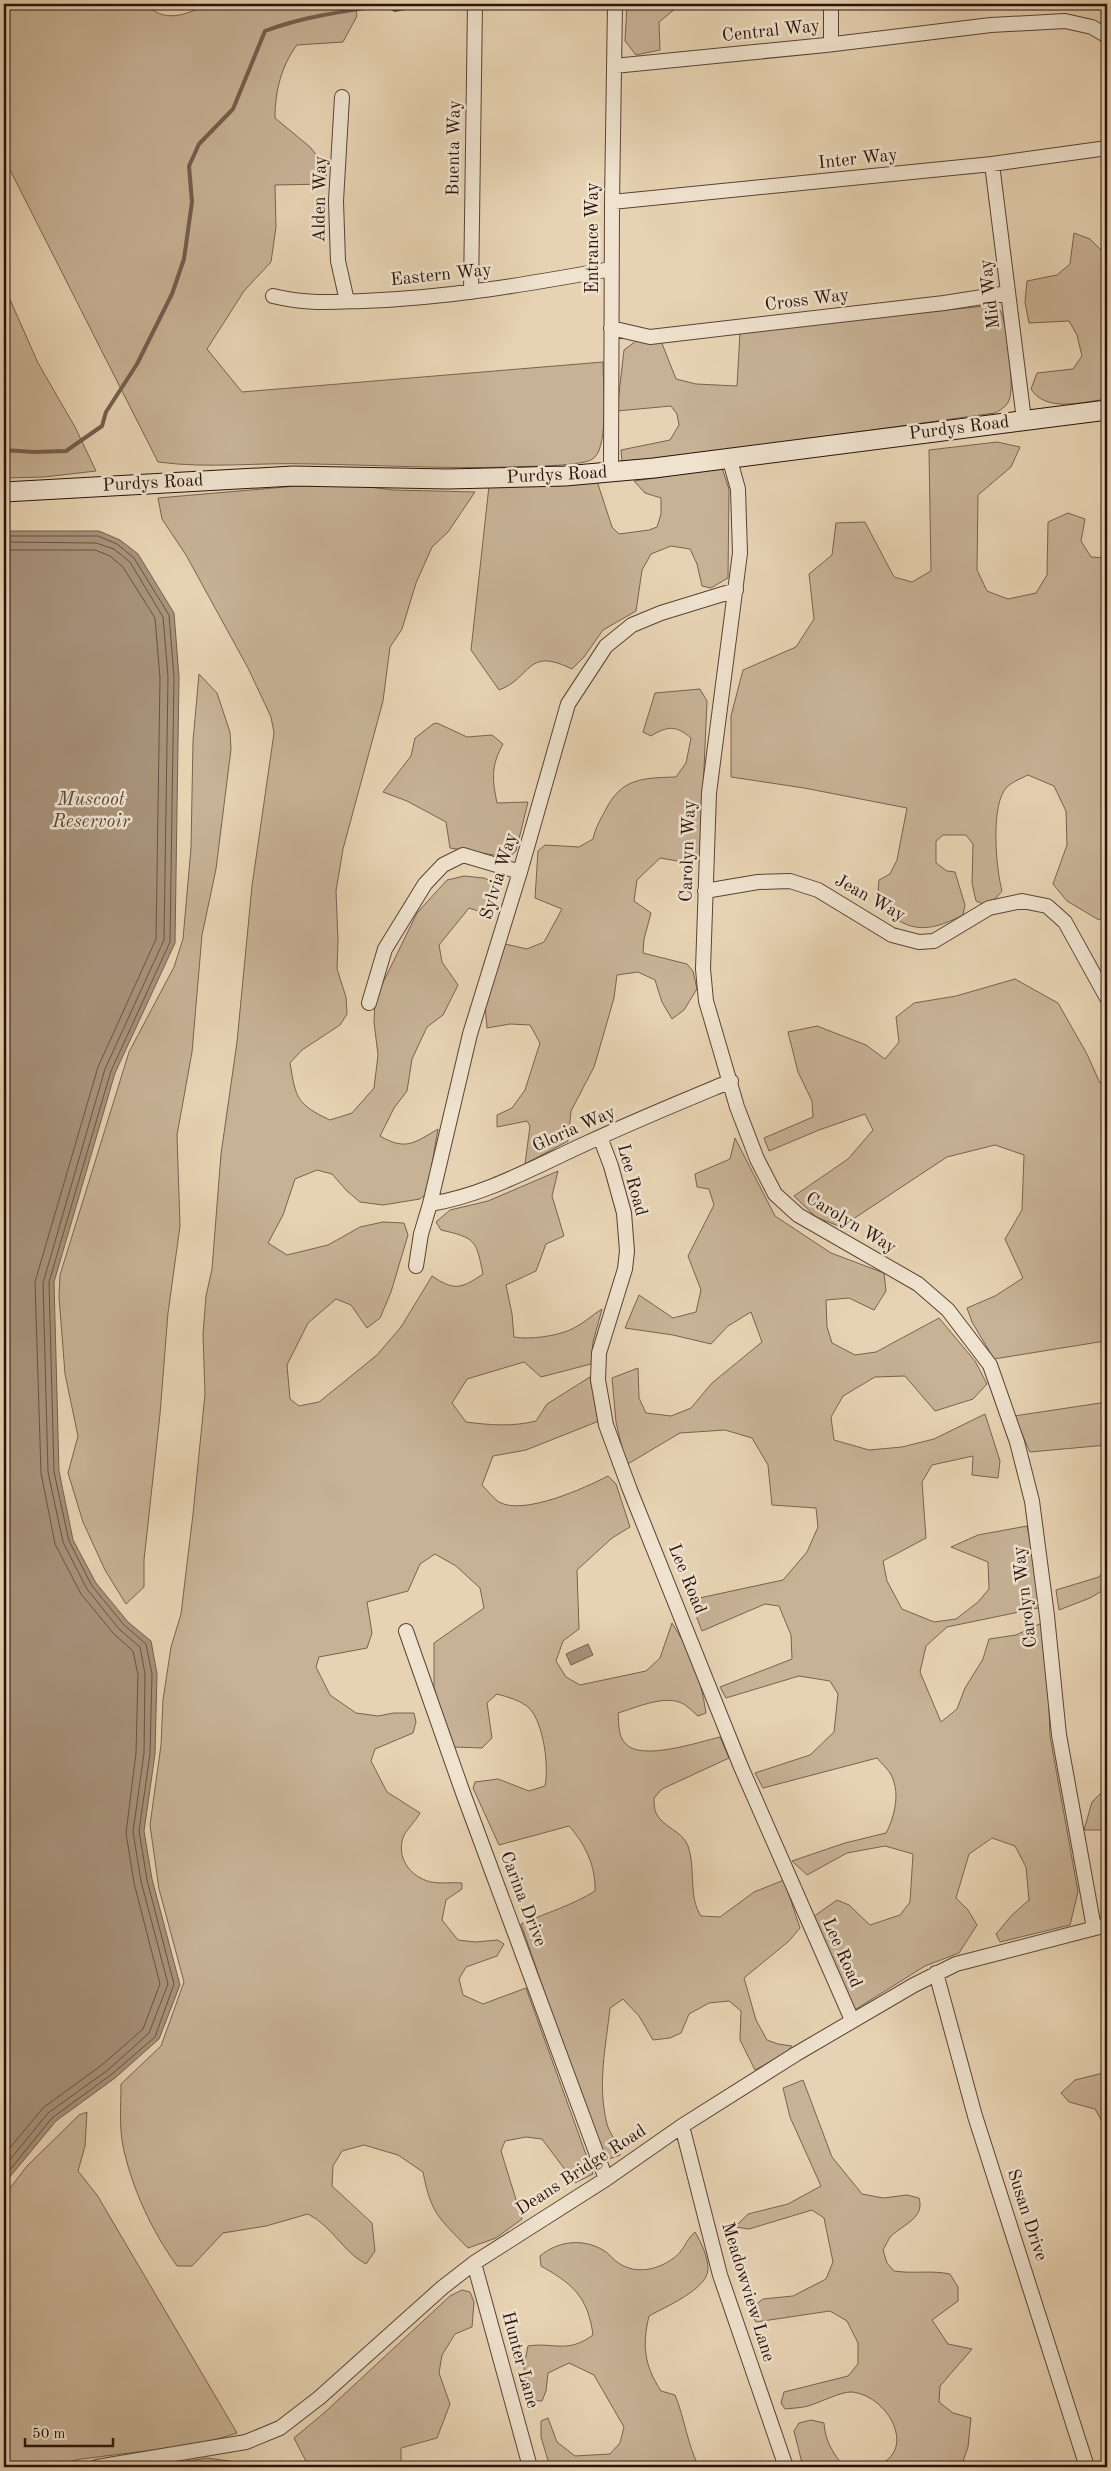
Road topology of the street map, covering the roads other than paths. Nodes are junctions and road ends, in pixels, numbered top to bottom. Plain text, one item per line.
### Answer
1 (475, 4) edge
2 (615, 4) edge
3 (831, 4) edge
4 (1107, 36) edge
5 (831, 44) junction
6 (614, 66) junction
7 (342, 97) dead end
8 (1107, 148) edge
9 (992, 164) junction
10 (612, 202) junction
11 (611, 269) junction
12 (471, 292) junction
13 (1008, 293) junction
14 (273, 296) dead end
15 (347, 301) junction
16 (611, 328) junction
17 (1107, 410) edge
18 (1024, 420) junction
19 (730, 457) junction
20 (611, 472) junction
21 (11, 491) edge
22 (736, 590) junction
23 (520, 872) junction
24 (705, 891) junction
25 (1107, 998) edge
26 (369, 1003) dead end
27 (731, 1080) junction
28 (600, 1136) junction
29 (430, 1204) junction
30 (416, 1266) dead end
31 (406, 1631) dead end
32 (1101, 1926) edge
33 (936, 1973) junction
34 (852, 2020) junction
35 (682, 2126) junction
36 (606, 2180) junction
37 (474, 2263) junction
38 (97, 2467) edge
39 (530, 2467) edge
40 (786, 2467) edge
41 (1086, 2467) edge

1 - 12 street, Buenta Way
2 - 6 street, Entrance Way
3 - 5 street
4 - 5 street, Central Way
5 - 6 street, Central Way
6 - 10 street, Entrance Way
7 - 15 street, Alden Way
8 - 9 street, Inter Way
9 - 10 street, Inter Way
9 - 13 street, Mid Way
10 - 11 street, Entrance Way
11 - 12 street, Eastern Way
11 - 16 street, Entrance Way
12 - 15 street, Eastern Way
13 - 16 street, Cross Way
13 - 18 street, Mid Way
14 - 15 street, Eastern Way
16 - 20 street, Entrance Way
17 - 18 main road, Purdys Road
18 - 19 main road, Purdys Road
19 - 20 main road, Purdys Road
19 - 22 street, Carolyn Way
20 - 21 main road, Purdys Road
22 - 23 street, Sylvia Way
22 - 24 street, Carolyn Way
23 - 26 street
23 - 29 street, Sylvia Way
24 - 25 street, Jean Way
24 - 27 street, Carolyn Way
27 - 28 street, Gloria Way
27 - 32 street, Carolyn Way
28 - 29 street, Gloria Way
28 - 34 street, Lee Road
29 - 30 street, Sylvia Way
31 - 36 street, Carina Drive
32 - 33 street, Deans Bridge Road
33 - 34 street, Deans Bridge Road
33 - 41 street, Susan Drive
34 - 35 street, Deans Bridge Road
35 - 36 street, Deans Bridge Road
35 - 40 street, Meadowview Lane
36 - 37 street, Deans Bridge Road
37 - 38 street, Deans Bridge Road
37 - 39 street, Hunter Lane

